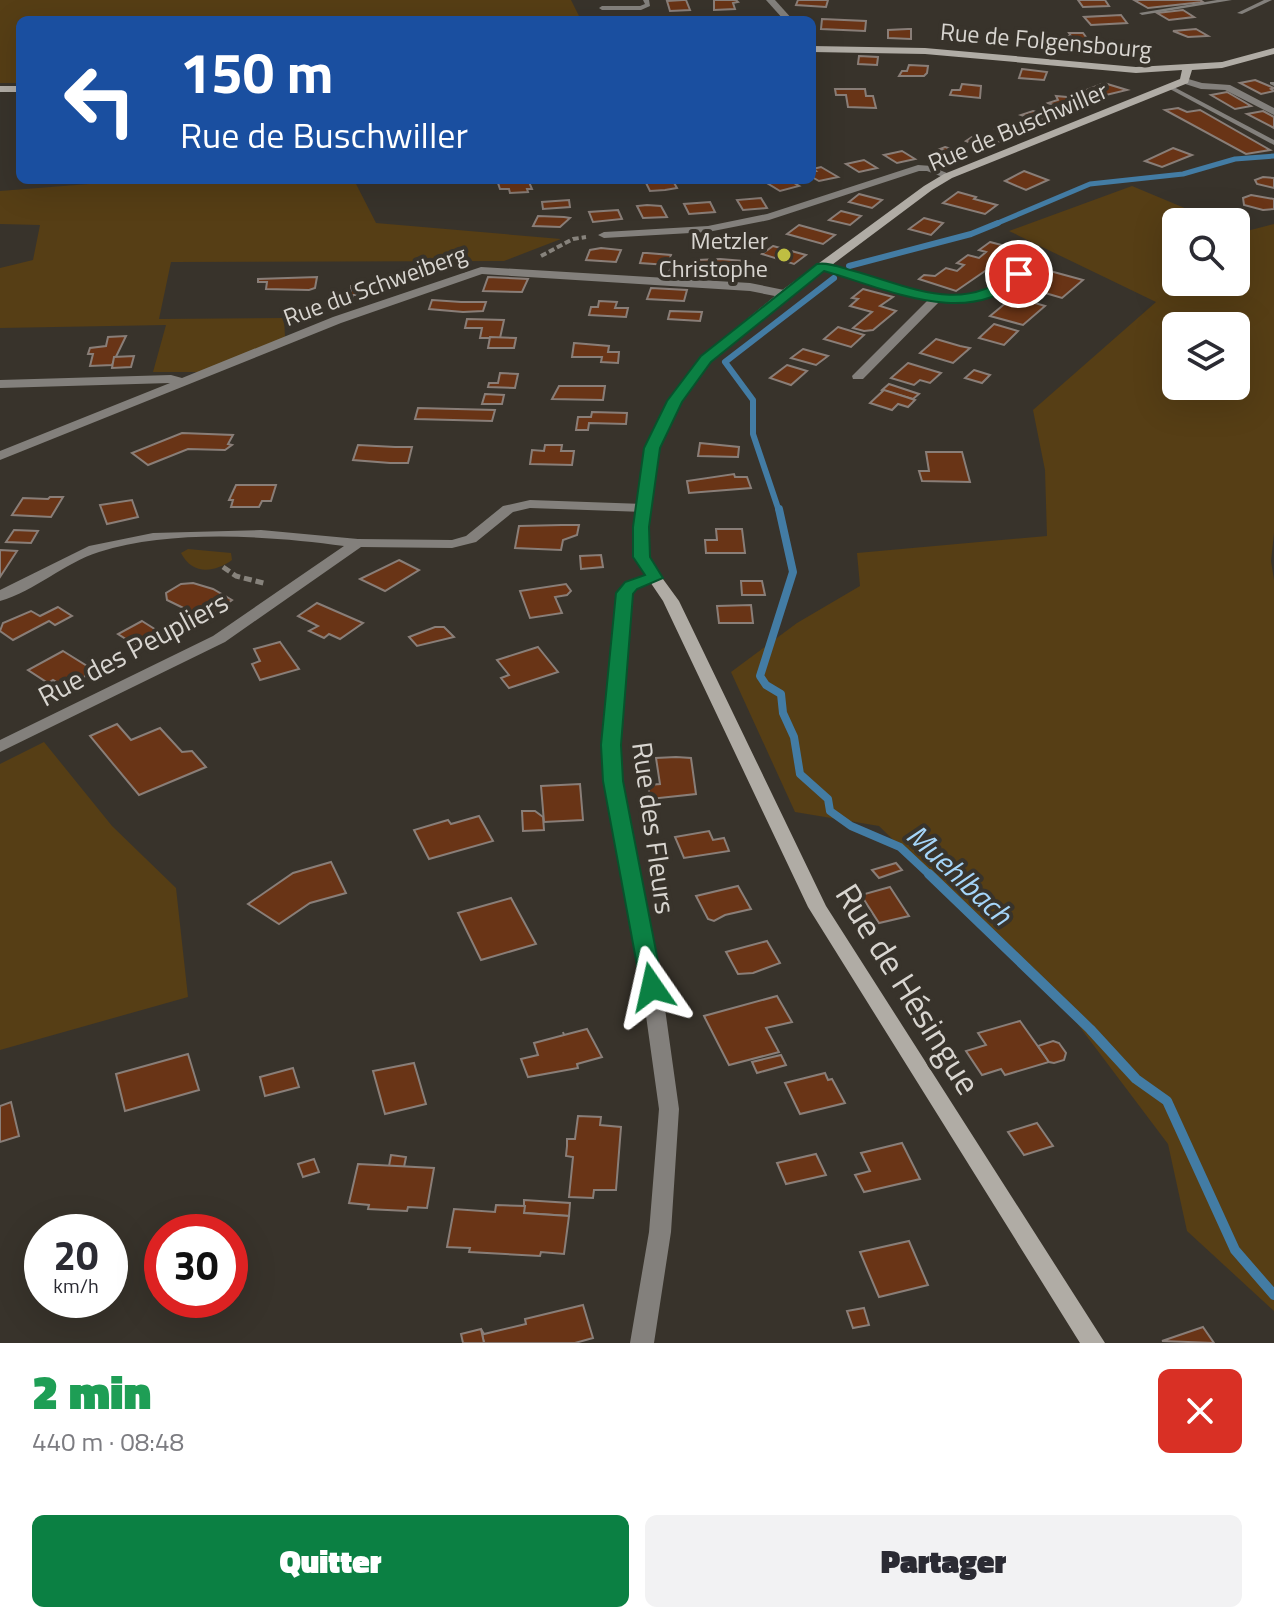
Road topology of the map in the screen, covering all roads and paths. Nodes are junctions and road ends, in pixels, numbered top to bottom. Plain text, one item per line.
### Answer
1 (646, 0) edge
2 (770, 0) edge
3 (1229, 0) edge
4 (1269, 0) edge
5 (602, 8) dead end
6 (1142, 13) dead end
7 (1240, 13) dead end
8 (785, 16) edge
9 (816, 47) edge
10 (1274, 51) edge
11 (1186, 75) junction
12 (1170, 87) junction
13 (1274, 112) edge
14 (1274, 143) edge
15 (948, 176) junction
16 (604, 235) joint
17 (1036, 259) dead end
18 (822, 267) junction
19 (527, 271) junction
20 (785, 294) junction
21 (936, 298) junction
22 (858, 376) dead end
23 (186, 383) junction
24 (0, 384) edge
25 (0, 456) edge
26 (644, 508) junction
27 (358, 543) junction
28 (223, 567) dead end
29 (655, 578) junction
30 (291, 589) junction
31 (0, 596) edge
32 (696, 654) joint
33 (0, 747) edge
34 (642, 1343) edge
35 (1093, 1343) edge

1 - 5 lane
2 - 8 street
3 - 6 lane
4 - 7 lane
9 - 11 street, Rue de Folgensbourg
10 - 11 street, Rue de Folgensbourg
11 - 12 street, Rue de Buschwiller
11 - 13 street
12 - 14 lane
12 - 15 street, Rue de Buschwiller
15 - 16 street
15 - 18 street, Rue de Buschwiller
16 - 19 path
17 - 21 street
18 - 20 street, Rue de Buschwiller
18 - 21 street
19 - 20 street, Rue du Schweiberg
19 - 23 street, Rue du Schweiberg
20 - 26 street, Rue de Buschwiller
21 - 22 street
23 - 24 street
23 - 25 street, Rue du Schweiberg
26 - 27 street
26 - 29 street, Rue de Buschwiller
27 - 30 street, Rue des Peupliers
27 - 31 street
28 - 30 path
29 - 32 street, Rue de Buschwiller
29 - 34 street, Rue des Fleurs
30 - 33 street, Rue des Peupliers
32 - 35 street, Rue de Hésingue

